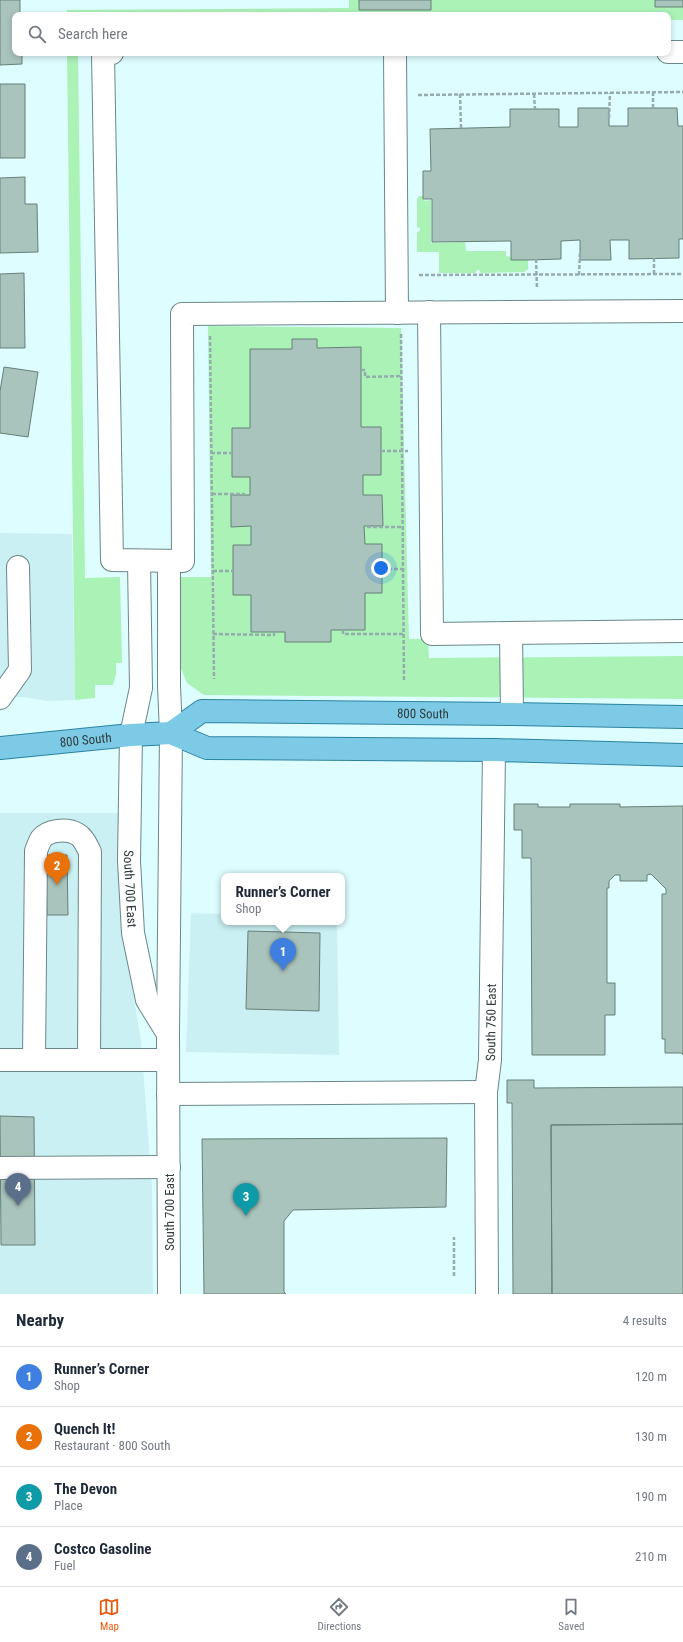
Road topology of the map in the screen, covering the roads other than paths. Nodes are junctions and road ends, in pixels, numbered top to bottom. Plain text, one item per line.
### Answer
1 (671, 52) edge
2 (683, 52) edge
3 (103, 56) edge
4 (395, 56) edge
5 (683, 311) edge
6 (428, 312) junction
7 (399, 320) junction
8 (169, 561) junction
9 (139, 562) junction
10 (18, 567) dead end
11 (683, 631) edge
12 (511, 633) junction
13 (0, 698) edge
14 (512, 714) junction
15 (683, 717) edge
16 (171, 733) junction
17 (131, 735) junction
18 (0, 748) edge
19 (494, 750) junction
20 (683, 755) edge
21 (168, 1034) junction
22 (0, 1060) edge
23 (34, 1060) junction
24 (89, 1060) junction
25 (168, 1060) junction
26 (486, 1092) junction
27 (168, 1094) junction
28 (169, 1167) junction
29 (0, 1168) edge
30 (169, 1294) edge
31 (487, 1294) edge

1 - 2 street
3 - 9 street
4 - 7 street
5 - 6 street
6 - 7 street
6 - 12 street
7 - 8 street
8 - 9 street
8 - 16 street, South 700 East
9 - 17 street, South 700 East
10 - 13 street
11 - 12 street
12 - 14 street
14 - 15 main road, 800 South
14 - 16 main road, 800 South
16 - 17 main road, 800 South
16 - 19 main road, 800 South
16 - 21 street, South 700 East
17 - 18 main road, 800 South
17 - 21 street, South 700 East
19 - 20 main road, 800 South
19 - 26 street, South 750 East
21 - 25 street, South 700 East
22 - 23 street
23 - 24 street
23 - 24 street
24 - 25 street
25 - 27 street, South 700 East
26 - 27 street
26 - 31 street, South 750 East
27 - 28 street, South 700 East
28 - 29 street
28 - 30 street, South 700 East

